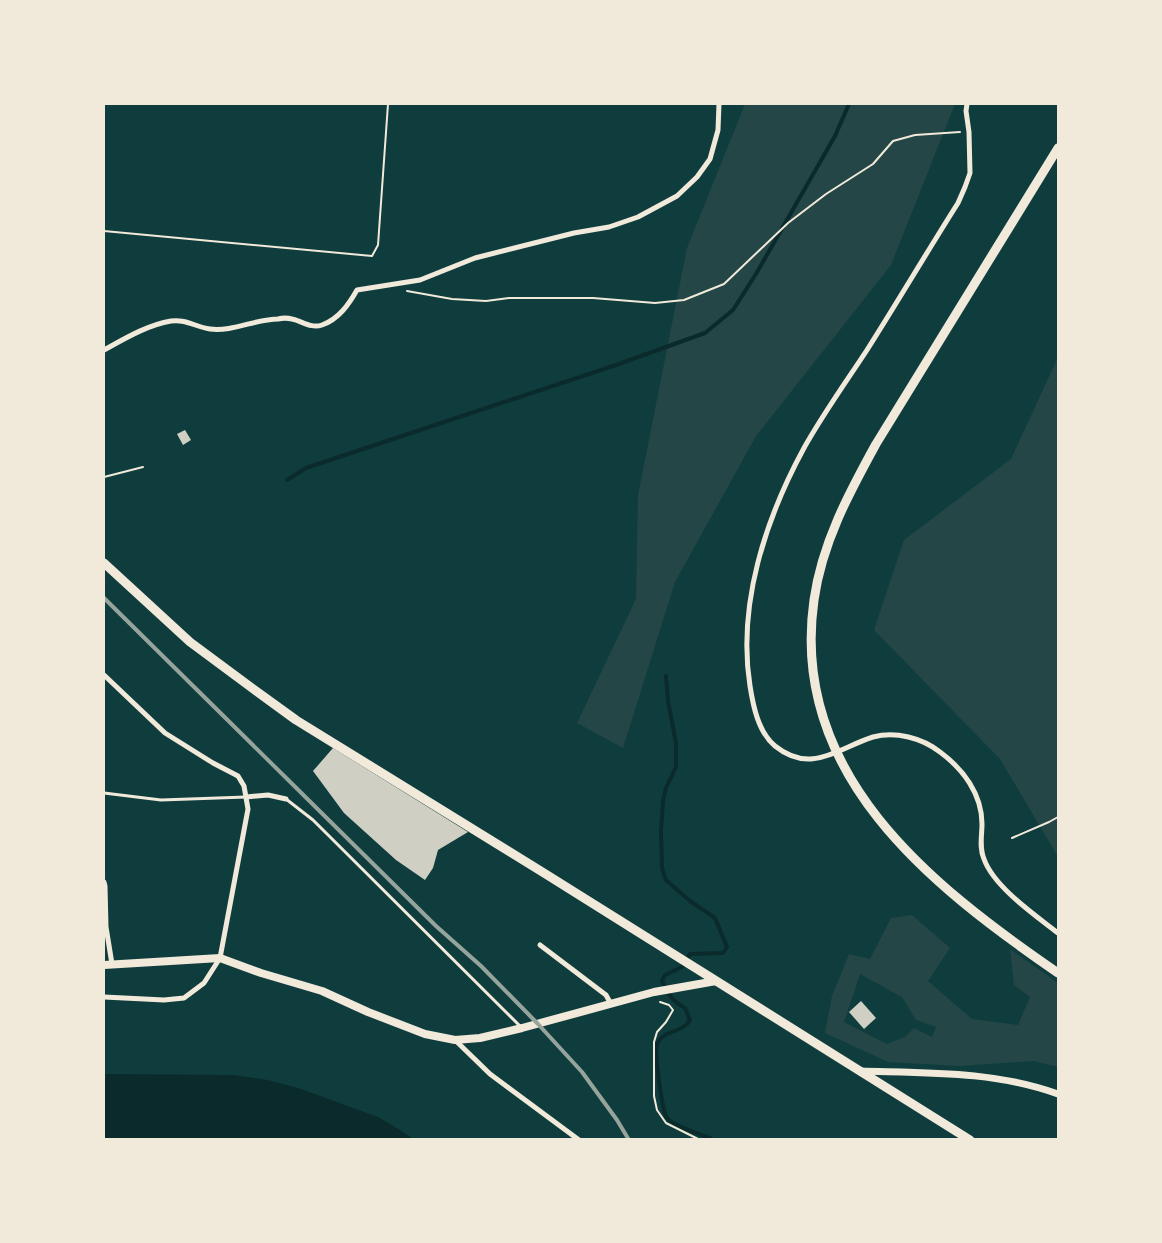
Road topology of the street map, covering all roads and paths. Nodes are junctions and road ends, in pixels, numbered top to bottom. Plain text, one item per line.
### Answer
1 (388, 104) edge
2 (719, 104) edge
3 (967, 104) edge
4 (969, 132) junction
5 (1059, 148) edge
6 (104, 231) edge
7 (399, 282) junction
8 (104, 350) edge
9 (143, 467) dead end
10 (104, 477) edge
11 (104, 563) edge
12 (104, 675) edge
13 (104, 793) edge
14 (246, 797) junction
15 (286, 800) joint
16 (1059, 816) edge
17 (1012, 838) dead end
18 (104, 882) edge
19 (1059, 933) edge
20 (540, 945) dead end
21 (220, 958) junction
22 (107, 965) edge
23 (1059, 973) edge
24 (716, 981) junction
25 (104, 997) edge
26 (659, 1001) dead end
27 (611, 1004) junction
28 (522, 1028) junction
29 (454, 1040) junction
30 (860, 1071) junction
31 (1059, 1094) edge
32 (579, 1140) edge
33 (700, 1140) edge
34 (970, 1140) edge

1 - 6 path
2 - 7 street
3 - 4 street
4 - 7 path
4 - 19 street
5 - 23 highway
7 - 8 street
9 - 10 path
11 - 24 highway
12 - 14 street
13 - 14 lane
14 - 15 street
14 - 21 street
15 - 28 lane
16 - 17 path
18 - 22 street
20 - 27 street
21 - 22 main road
21 - 25 street
21 - 29 main road
24 - 27 main road
24 - 30 highway
26 - 33 path
27 - 28 main road
28 - 29 main road
29 - 32 street
30 - 31 street
30 - 34 highway

